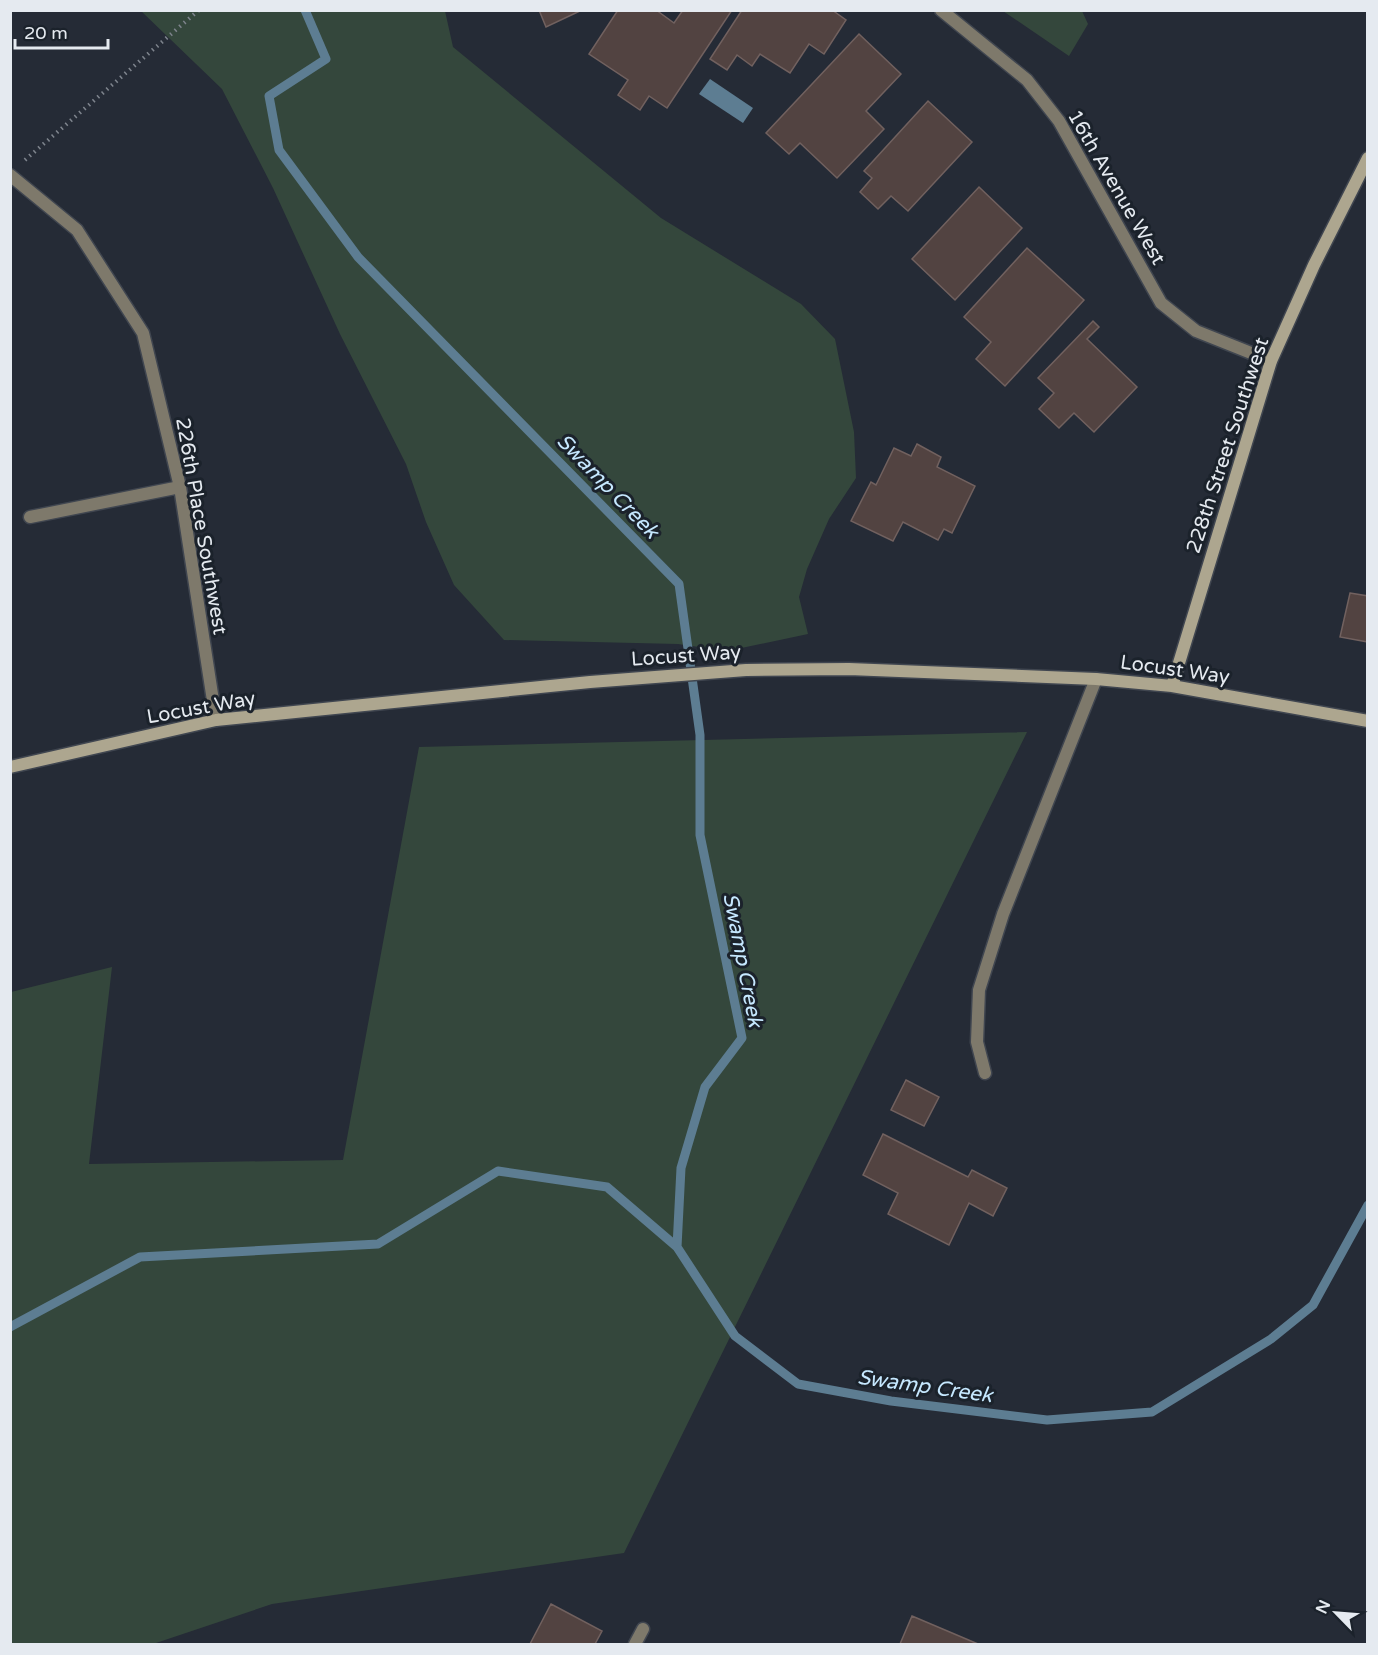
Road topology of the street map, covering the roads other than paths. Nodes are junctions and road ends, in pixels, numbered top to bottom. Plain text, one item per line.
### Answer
1 (941, 10) edge
2 (1368, 158) edge
3 (10, 175) edge
4 (1271, 361) junction
5 (180, 487) junction
6 (30, 517) dead end
7 (1096, 679) junction
8 (1172, 686) junction
9 (216, 720) junction
10 (1368, 721) edge
11 (10, 767) edge
12 (985, 1073) dead end
13 (643, 1629) dead end
14 (636, 1644) edge

1 - 4 street, 16th Avenue West
2 - 4 main road, 228th Street Southwest
3 - 5 street, 226th Place Southwest
4 - 8 main road, 228th Street Southwest
5 - 6 street
5 - 9 street, 226th Place Southwest
7 - 8 main road, Locust Way
7 - 9 main road, Locust Way
7 - 12 street
8 - 10 main road, Locust Way
9 - 11 main road, Locust Way
13 - 14 street

